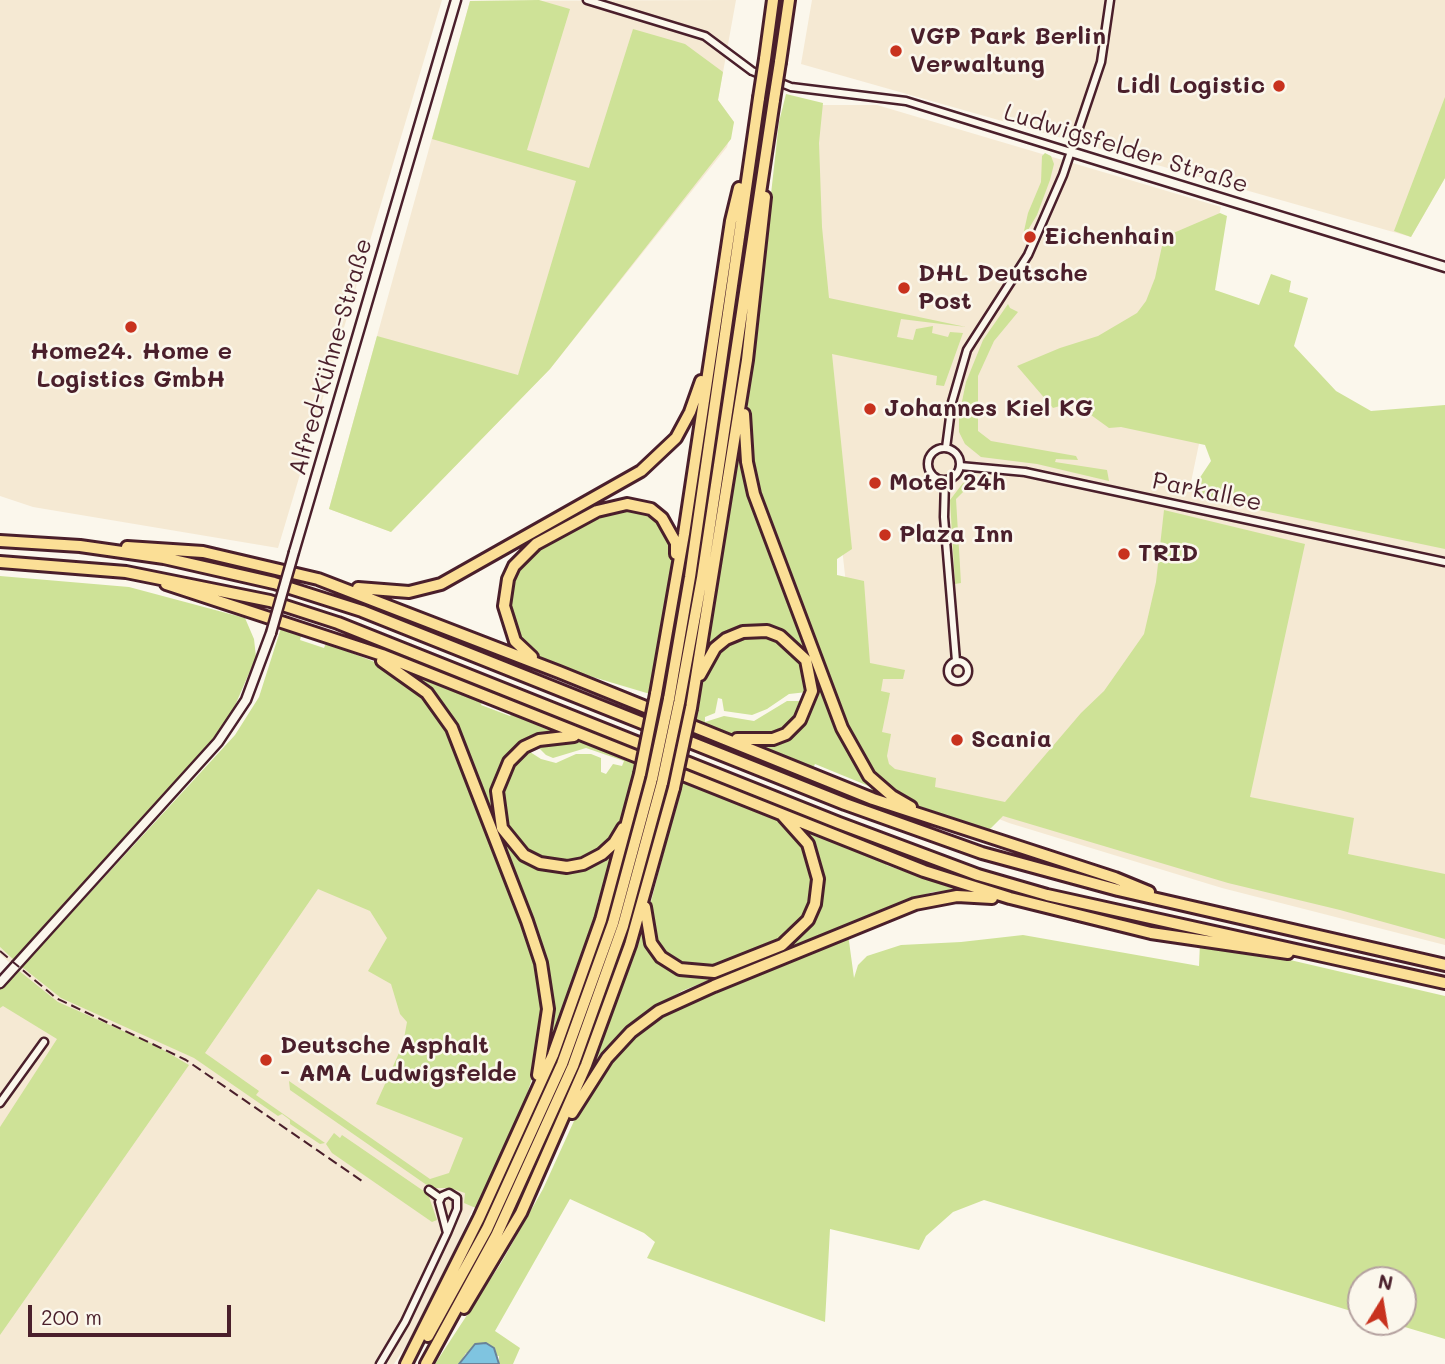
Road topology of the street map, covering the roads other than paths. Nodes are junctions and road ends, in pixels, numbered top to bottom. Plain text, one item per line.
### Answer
1 (456, 0) edge
2 (587, 0) edge
3 (774, 0) edge
4 (789, 0) edge
5 (1110, 0) edge
6 (1072, 152) junction
7 (750, 155) junction
8 (766, 156) junction
9 (1445, 267) edge
10 (714, 321) junction
11 (747, 360) junction
12 (946, 448) junction
13 (960, 466) junction
14 (944, 480) junction
15 (0, 541) edge
16 (80, 546) junction
17 (0, 562) edge
18 (1445, 562) edge
19 (144, 576) junction
20 (318, 579) junction
21 (675, 590) junction
22 (362, 648) junction
23 (956, 661) dead end
24 (559, 671) junction
25 (694, 691) junction
26 (674, 701) junction
27 (682, 720) junction
28 (638, 758) junction
29 (657, 781) junction
30 (632, 809) junction
31 (781, 814) junction
32 (938, 822) junction
33 (644, 900) junction
34 (1164, 900) junction
35 (1026, 902) junction
36 (1306, 950) junction
37 (1445, 965) edge
38 (0, 983) edge
39 (1445, 983) edge
40 (44, 1042) dead end
41 (1, 1099) edge
42 (525, 1115) junction
43 (549, 1155) junction
44 (429, 1190) dead end
45 (440, 1198) junction
46 (441, 1213) junction
47 (455, 1214) junction
48 (447, 1233) junction
49 (442, 1338) junction
50 (380, 1364) edge
51 (409, 1364) edge
52 (426, 1364) edge

1 - 38 main road, Alfred-Kühne-Straße, bridge
2 - 6 street, Ludwigsfelder Straße
3 - 7 highway, bridge
4 - 8 highway, bridge
5 - 6 street
6 - 9 main road, Ludwigsfelder Straße
6 - 12 street
7 - 10 highway
7 - 26 highway
8 - 11 highway
8 - 26 highway
10 - 20 highway
10 - 21 highway
11 - 25 highway
11 - 32 highway
12 - 13 street
12 - 14 street
13 - 14 street
13 - 18 street, Parkallee
14 - 23 street
15 - 16 highway
16 - 20 highway
16 - 34 highway
17 - 19 highway
19 - 22 highway
19 - 36 highway
20 - 24 highway
21 - 24 highway
21 - 30 highway, bridge
22 - 28 highway
22 - 42 highway
24 - 27 highway
25 - 27 highway
25 - 33 highway, bridge
26 - 29 highway, bridge
27 - 32 highway
28 - 30 highway
28 - 31 highway
29 - 49 highway
29 - 51 highway
30 - 42 highway
31 - 33 highway
31 - 35 highway
32 - 34 highway
33 - 43 highway
34 - 37 highway
35 - 36 highway
35 - 43 highway
36 - 39 highway
40 - 41 street
42 - 51 highway
43 - 49 highway
44 - 45 street
45 - 46 street
45 - 47 street
46 - 47 street
46 - 48 street
47 - 48 street
48 - 50 street
49 - 52 highway

